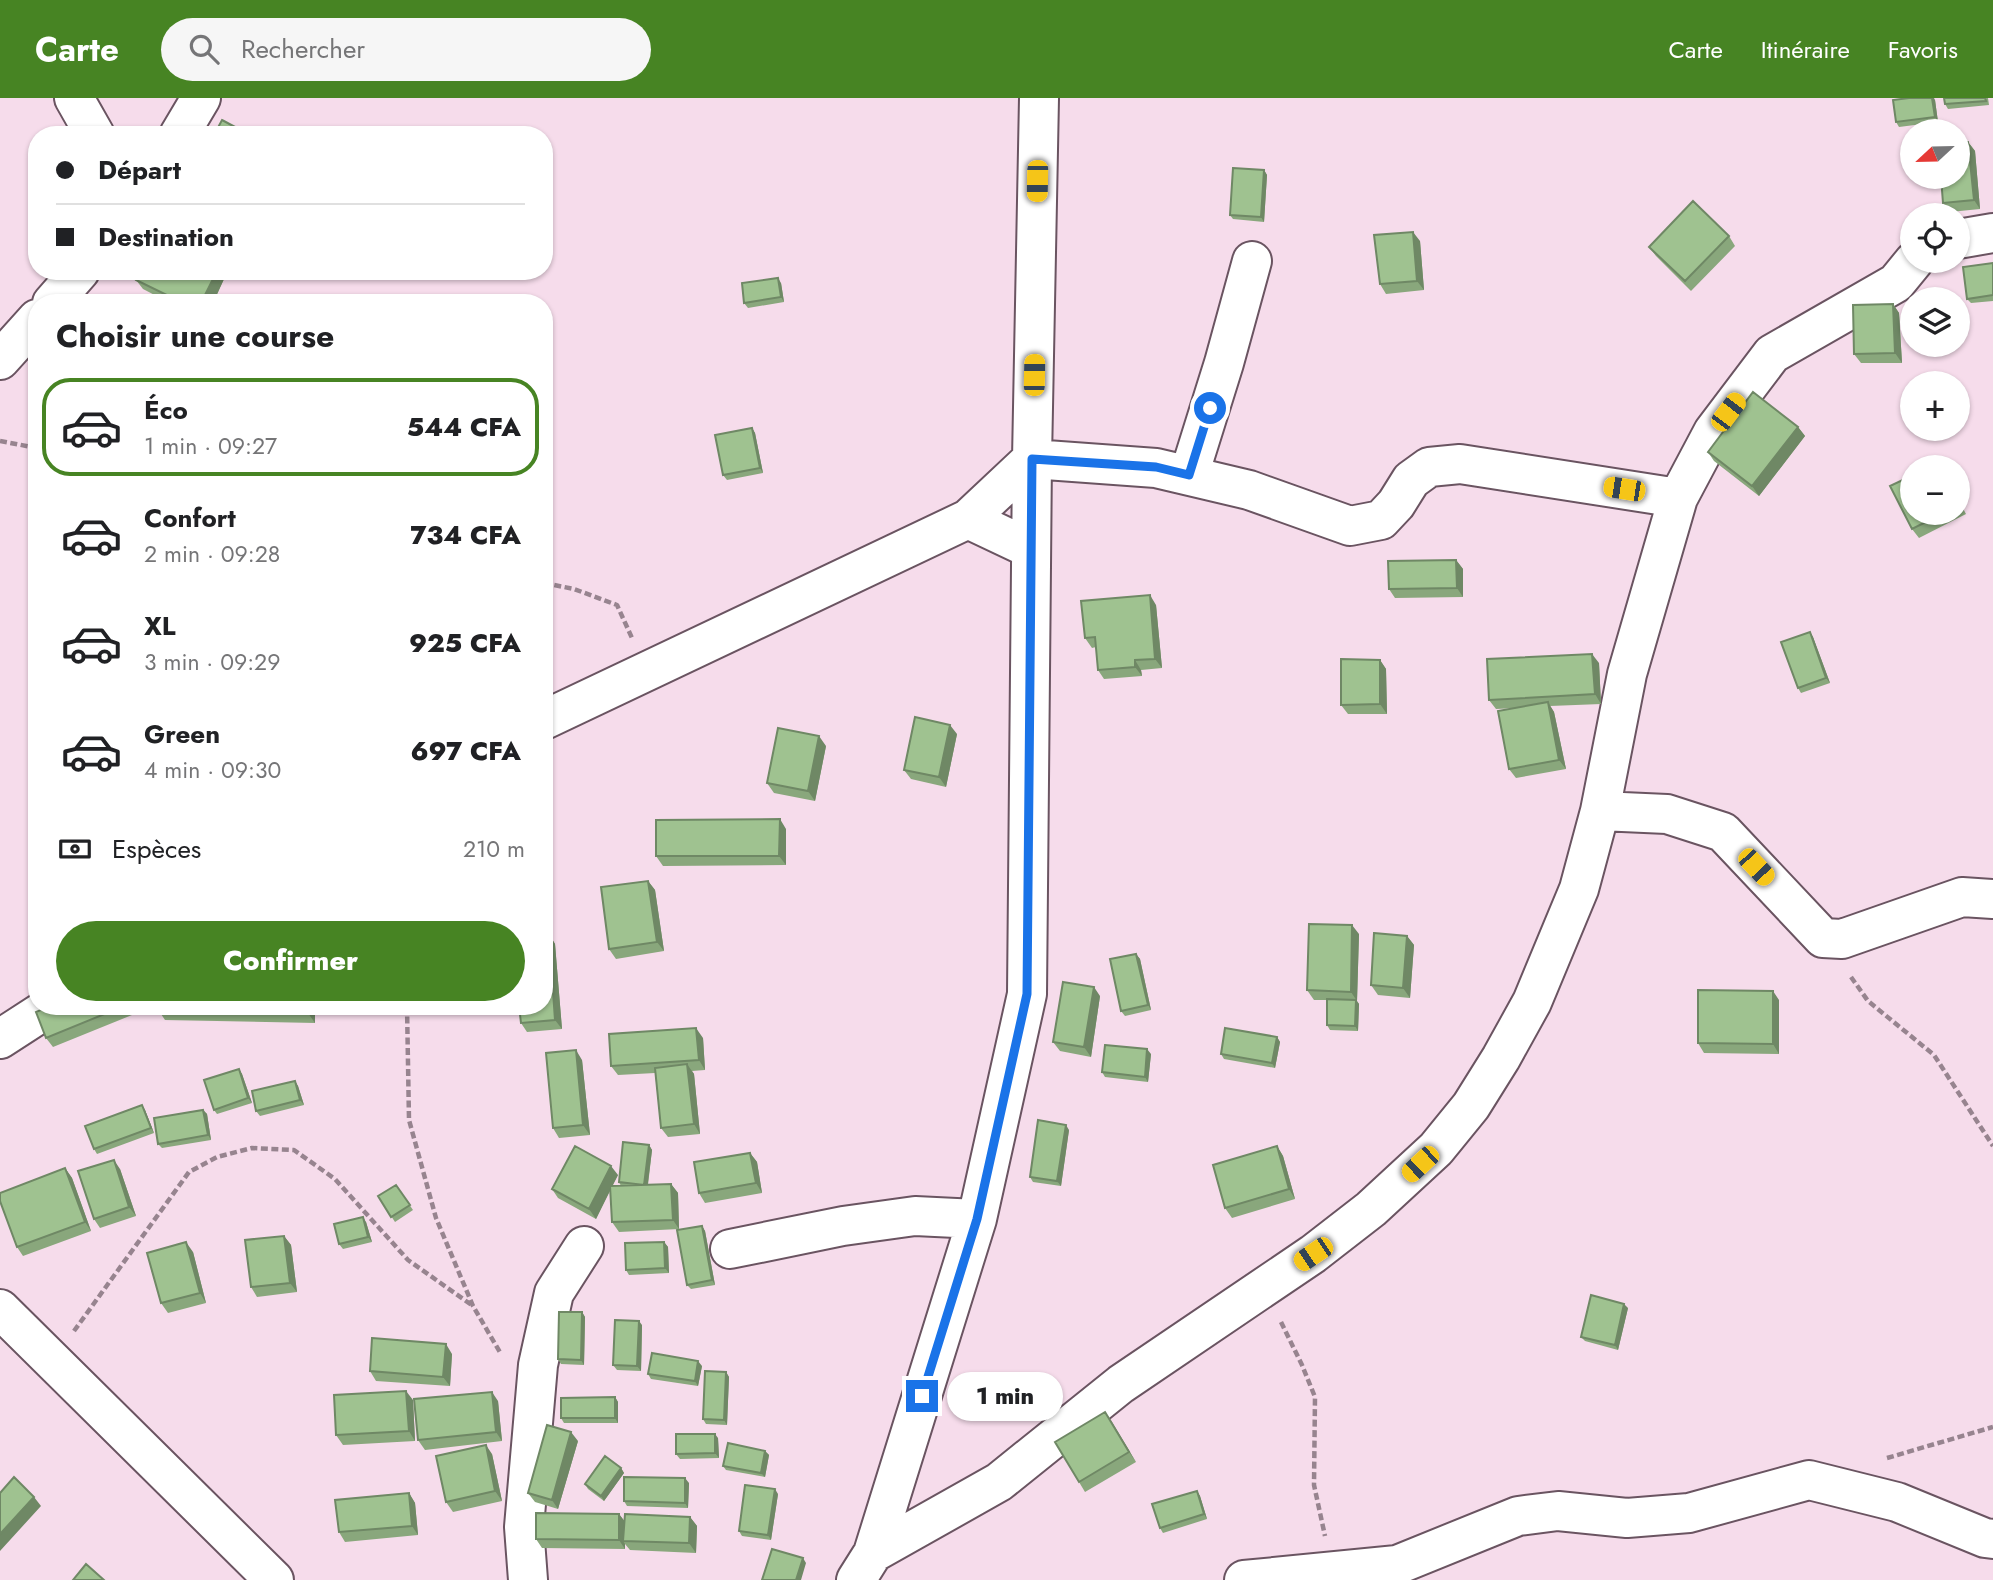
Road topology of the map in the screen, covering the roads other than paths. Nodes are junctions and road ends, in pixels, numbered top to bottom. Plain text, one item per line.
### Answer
1 (74, 98) edge
2 (201, 98) edge
3 (1039, 98) edge
4 (90, 126) edge
5 (184, 126) edge
6 (1993, 233) edge
7 (1970, 237) edge
8 (1252, 261) dead end
9 (1904, 273) edge
10 (72, 280) edge
11 (60, 294) edge
12 (28, 329) edge
13 (0, 359) edge
14 (1032, 459) junction
15 (1189, 475) junction
16 (1678, 498) junction
17 (968, 519) junction
18 (1031, 549) junction
19 (553, 716) edge
20 (1600, 811) junction
21 (1993, 899) edge
22 (37, 1015) edge
23 (0, 1039) edge
24 (977, 1219) junction
25 (584, 1246) dead end
26 (730, 1248) dead end
27 (0, 1309) edge
28 (1993, 1539) edge
29 (864, 1567) edge
30 (1409, 1572) edge
31 (274, 1580) edge
32 (528, 1580) edge
33 (1244, 1580) edge

1 - 4 street
2 - 5 street
3 - 14 street
6 - 7 street
8 - 15 street
9 - 16 street
10 - 11 street
12 - 13 street
14 - 15 street
14 - 17 street
14 - 18 street
15 - 16 street
16 - 20 street
17 - 18 street
17 - 19 street
18 - 24 street
20 - 21 street
20 - 29 street
22 - 23 street
24 - 26 street
24 - 29 street
25 - 32 street
27 - 31 street
28 - 30 street
30 - 33 street

